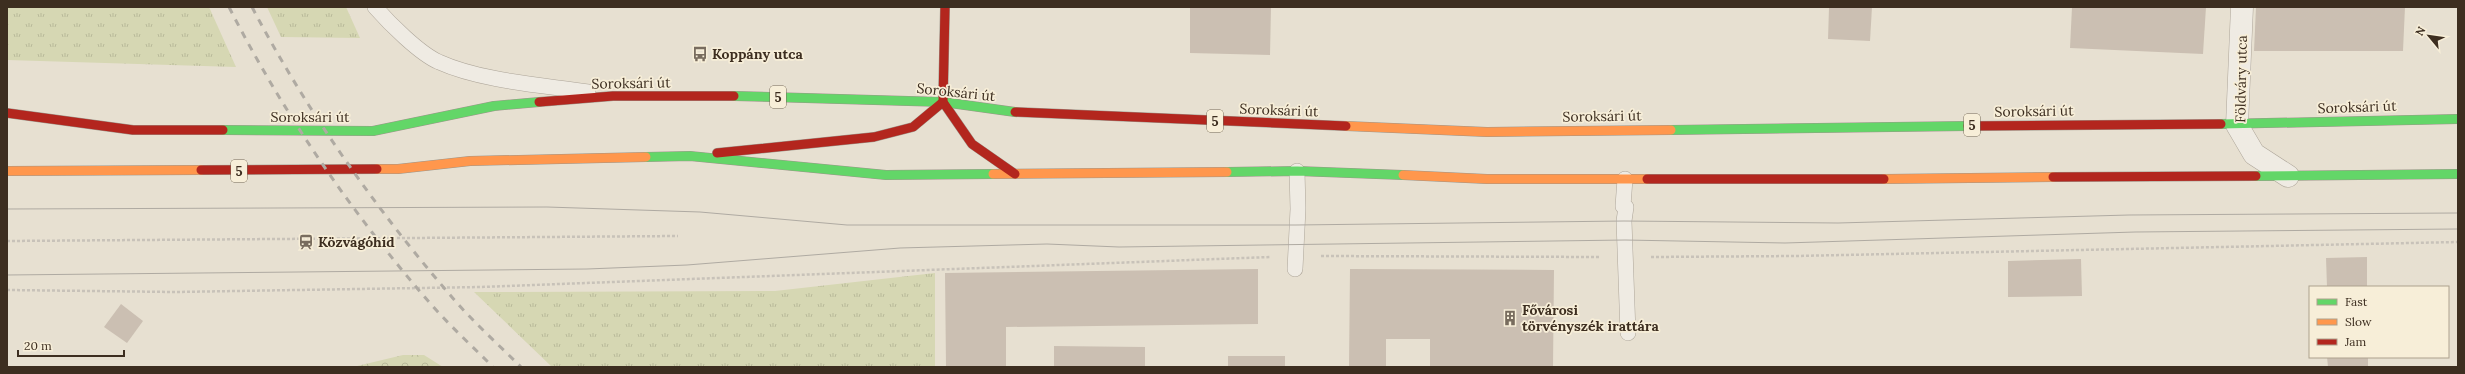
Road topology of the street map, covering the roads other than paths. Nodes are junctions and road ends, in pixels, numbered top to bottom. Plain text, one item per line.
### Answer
1 (375, 7) edge
2 (945, 7) edge
3 (2242, 7) edge
4 (613, 96) junction
5 (944, 102) junction
6 (7, 113) edge
7 (2458, 119) edge
8 (2237, 125) junction
9 (690, 156) junction
10 (7, 171) edge
11 (1297, 172) junction
12 (1015, 174) junction
13 (2458, 174) edge
14 (2288, 176) junction
15 (1625, 179) junction
16 (1295, 263) road end
17 (1628, 333) dead end

1 - 4 lane
2 - 5 main road
3 - 8 street, Földváry utca
4 - 5 main road, Soroksári út / 5
4 - 6 main road, Soroksári út / 5
5 - 8 main road, Soroksári út / 5
5 - 9 main road
5 - 12 main road
7 - 8 main road, Soroksári út / 5
8 - 14 street, Földváry utca
9 - 10 main road, 5
9 - 12 main road, 5
11 - 12 main road, 5
11 - 15 main road, 5
11 - 16 lane
13 - 14 main road, 5
14 - 15 main road, 5
15 - 17 lane

